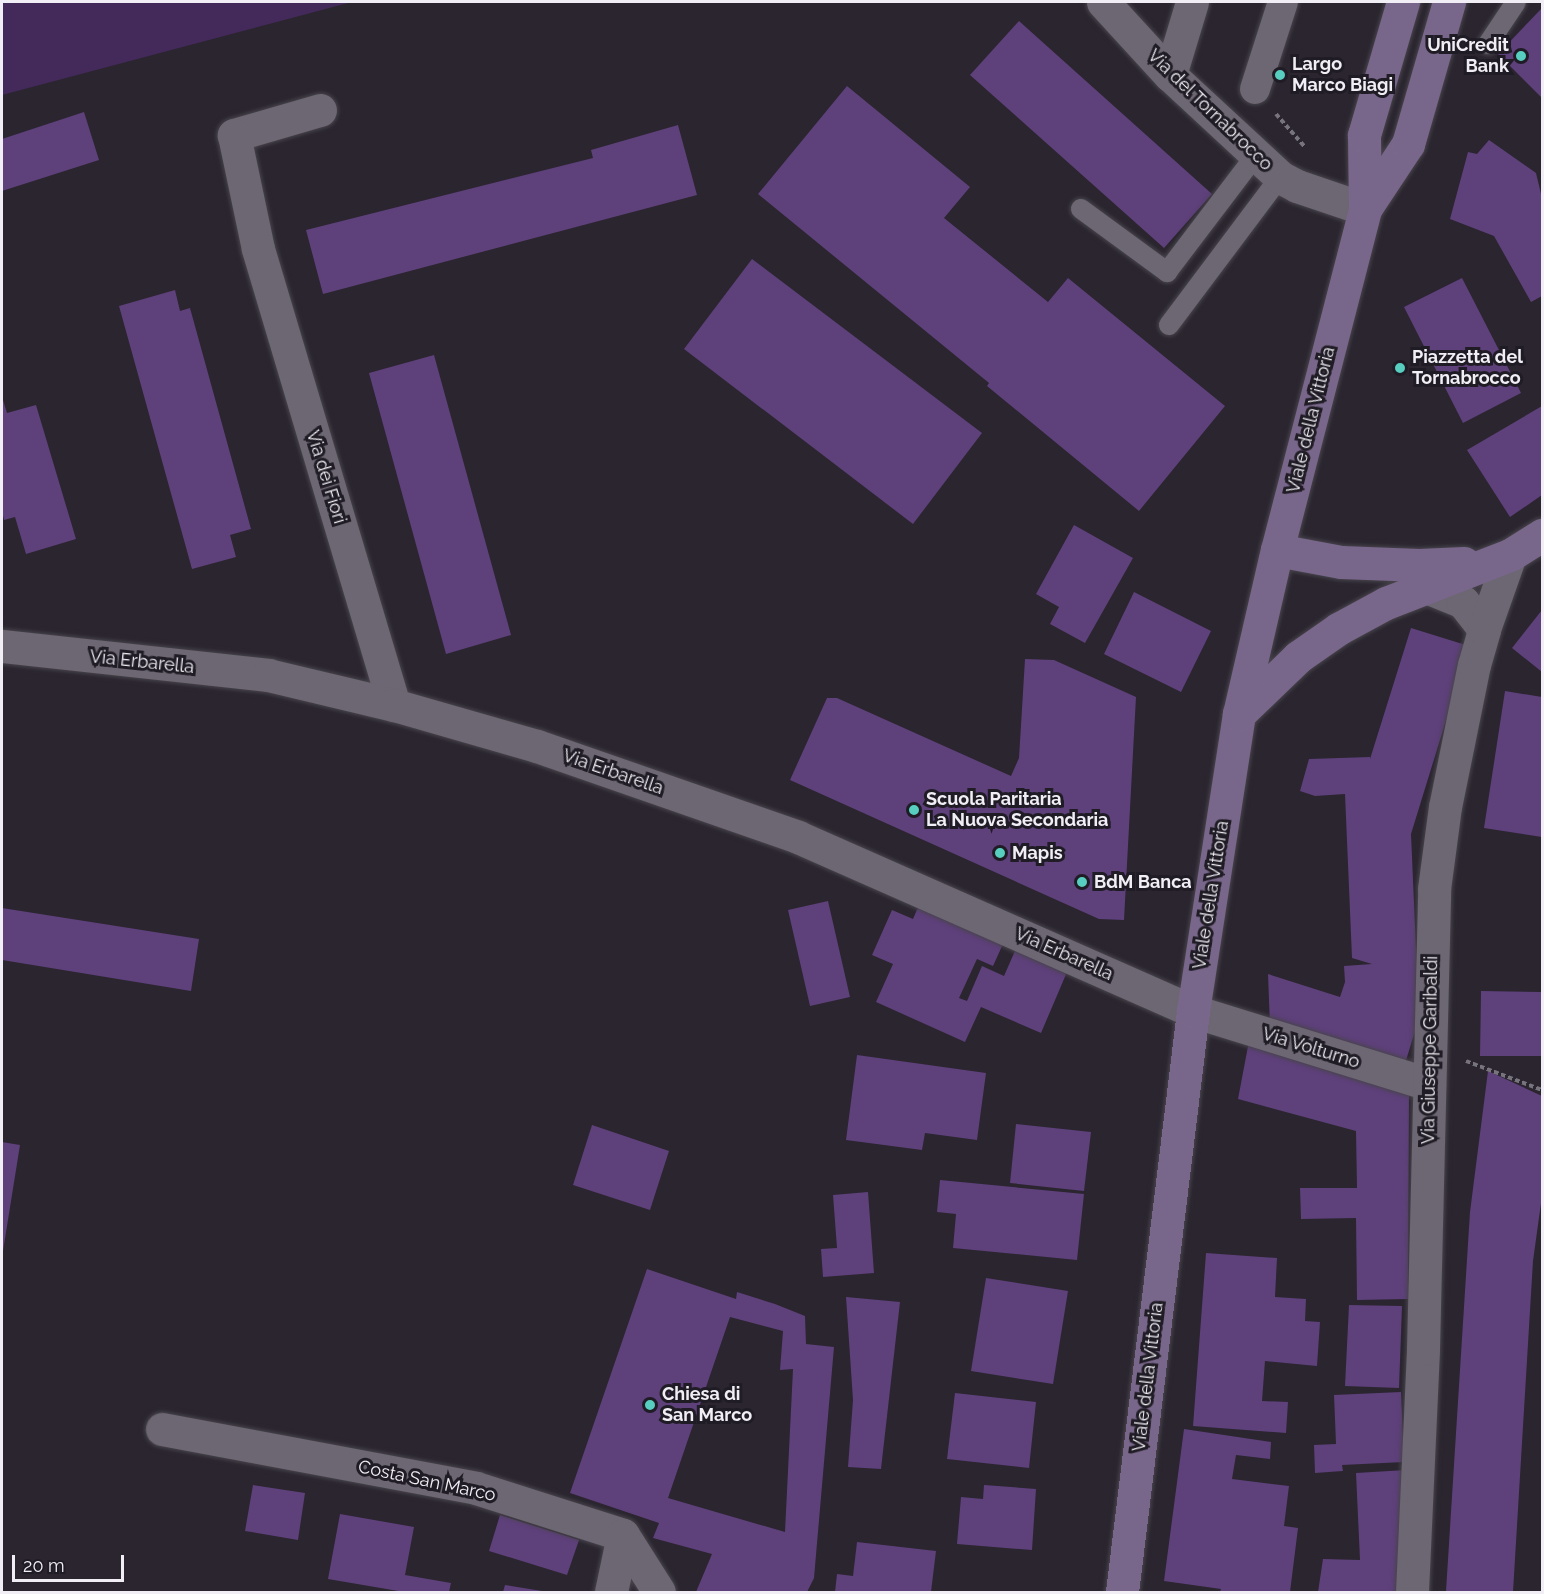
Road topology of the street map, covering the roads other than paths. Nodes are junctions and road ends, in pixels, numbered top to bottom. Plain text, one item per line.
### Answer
1 (1103, 2) edge
2 (1192, 2) edge
3 (1283, 2) edge
4 (1404, 2) edge
5 (1449, 2) edge
6 (1516, 2) edge
7 (1488, 45) dead end
8 (1170, 75) junction
9 (1255, 89) road end
10 (320, 110) dead end
11 (1267, 166) junction
12 (1081, 209) dead end
13 (1365, 209) junction
14 (1169, 326) dead end
15 (1542, 535) edge
16 (1277, 550) junction
17 (1510, 555) junction
18 (1426, 586) junction
19 (1484, 629) junction
20 (2, 646) edge
21 (394, 705) junction
22 (1239, 714) junction
23 (1193, 1011) junction
24 (1429, 1084) junction
25 (162, 1428) dead end
26 (623, 1535) junction
27 (611, 1593) edge
28 (659, 1593) edge
29 (1122, 1593) edge
30 (1412, 1593) edge

1 - 8 street, Via del Tornabrocco
2 - 8 street
3 - 9 street
4 - 13 main road
5 - 13 main road
6 - 7 lane
8 - 11 street, Via del Tornabrocco
10 - 21 street, Via dei Fiori
11 - 12 lane
11 - 13 street, Via del Tornabrocco
11 - 14 lane
13 - 16 main road, Viale della Vittoria
15 - 17 main road
16 - 17 main road
16 - 22 main road, Viale della Vittoria
17 - 18 main road
17 - 19 street, Via Giuseppe Garibaldi
18 - 19 street
18 - 22 main road
19 - 24 street, Via Giuseppe Garibaldi
20 - 21 street, Via Erbarella
21 - 23 street, Via Erbarella
22 - 23 main road, Viale della Vittoria
23 - 24 street, Via Volturno
23 - 29 main road, Viale della Vittoria
24 - 30 street, Via Giuseppe Garibaldi
25 - 26 street, Costa San Marco
26 - 27 street
26 - 28 street

